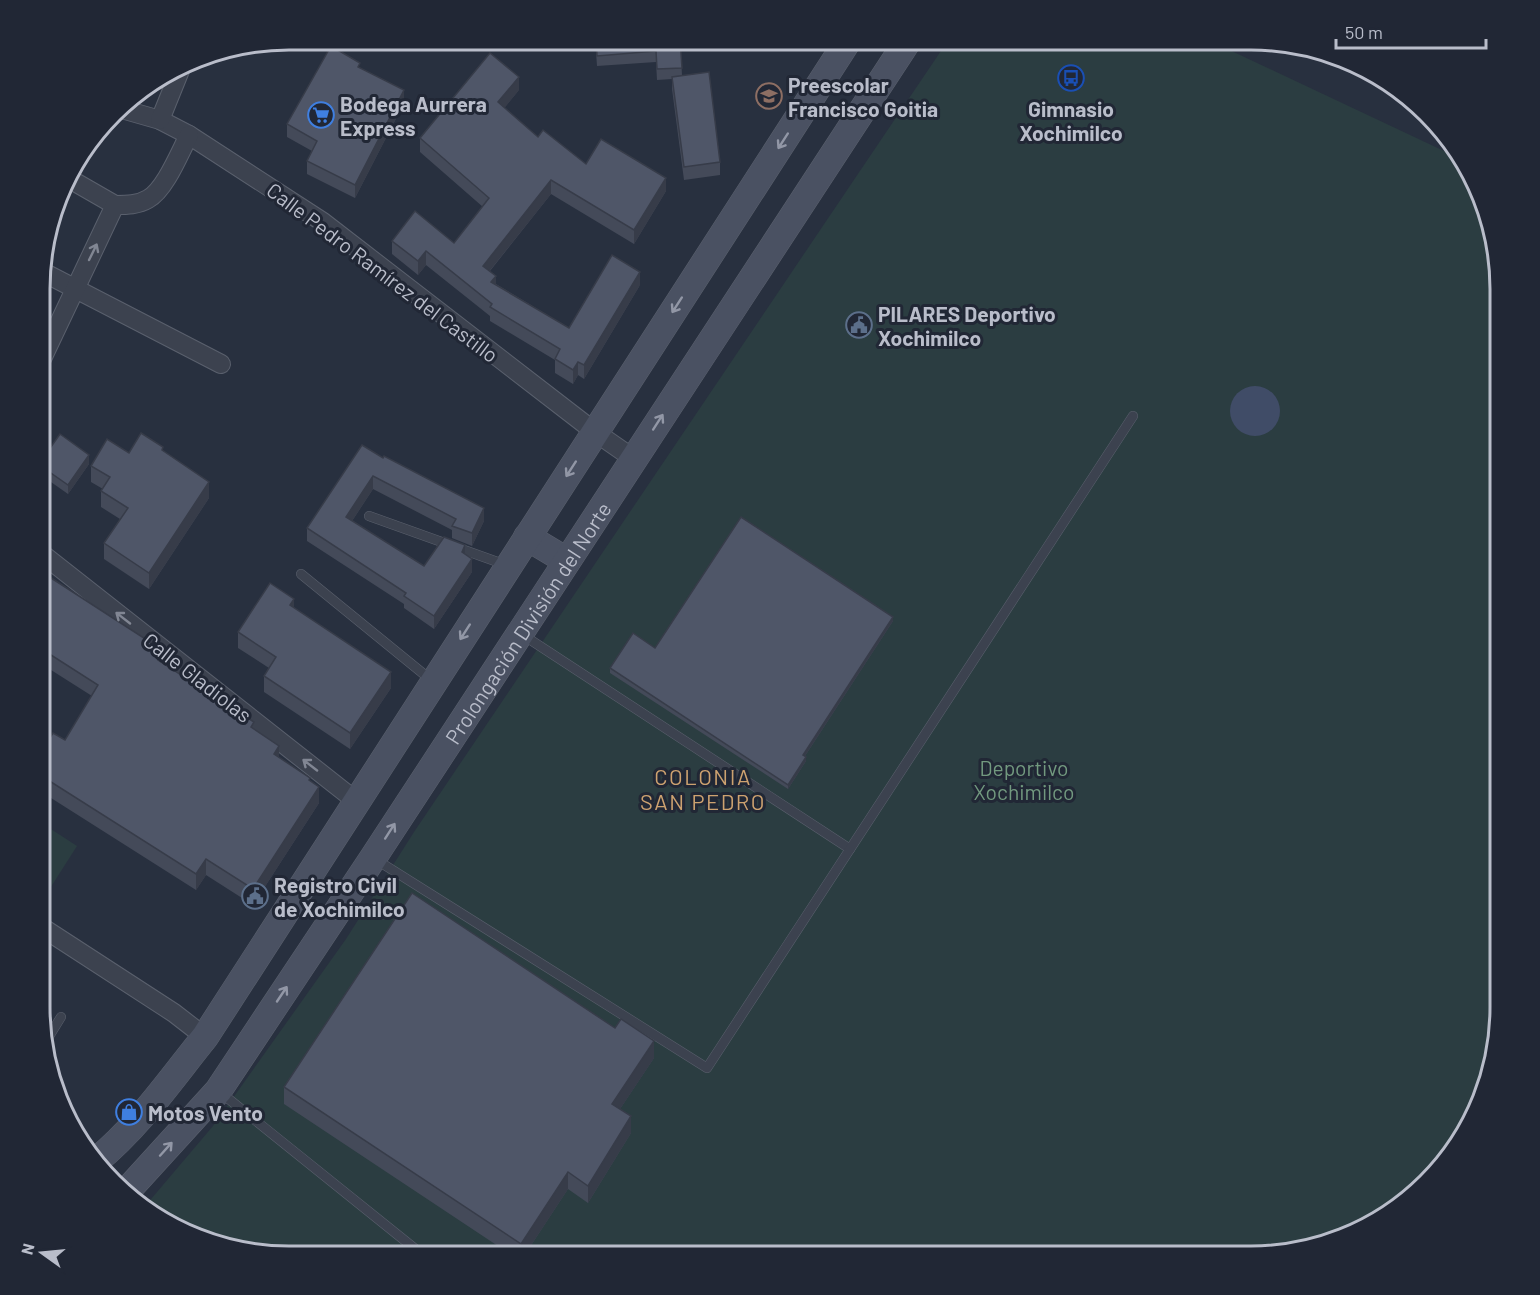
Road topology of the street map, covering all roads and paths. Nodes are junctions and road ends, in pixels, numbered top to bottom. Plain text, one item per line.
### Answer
1 (842, 50) edge
2 (902, 50) edge
3 (177, 77) edge
4 (129, 111) edge
5 (160, 120) junction
6 (189, 135) junction
7 (75, 182) edge
8 (115, 205) junction
9 (50, 276) edge
10 (75, 288) junction
11 (50, 342) edge
12 (221, 364) dead end
13 (1133, 416) dead end
14 (595, 432) junction
15 (634, 459) junction
16 (369, 516) dead end
17 (527, 537) junction
18 (567, 561) junction
19 (50, 562) edge
20 (508, 566) junction
21 (301, 574) dead end
22 (520, 632) junction
23 (433, 681) junction
24 (356, 801) junction
25 (849, 849) junction
26 (373, 858) junction
27 (50, 932) edge
28 (61, 1017) dead end
29 (51, 1033) edge
30 (205, 1037) junction
31 (218, 1091) junction
32 (102, 1156) edge
33 (131, 1186) edge
34 (412, 1246) edge

1 -> 14 main road
15 -> 2 main road, Prolongación División del Norte
3 - 5 street
4 - 5 street, Calle Pedro Ramírez del Castillo
5 - 6 street, Calle Pedro Ramírez del Castillo
6 - 8 street
6 - 14 street, Calle Pedro Ramírez del Castillo
7 - 8 street
10 -> 8 street
9 - 10 street
10 - 11 street
10 - 12 street
13 - 25 lane
14 - 15 street, Calle Pedro Ramírez del Castillo
14 -> 17 main road
15 - 18 main road, Prolongación División del Norte
16 - 20 lane
17 - 18 main road
17 - 20 main road
18 - 22 main road, Prolongación División del Norte
24 -> 19 street, Calle Gladiolas
20 -> 23 main road
21 - 23 lane
22 - 25 lane
26 -> 22 main road, Prolongación División del Norte
23 - 24 main road
24 - 30 main road
25 - 26 lane
31 -> 26 main road, Prolongación División del Norte
27 - 30 street
28 - 29 lane
30 - 32 main road
33 -> 31 main road, Prolongación División del Norte
31 - 34 lane

